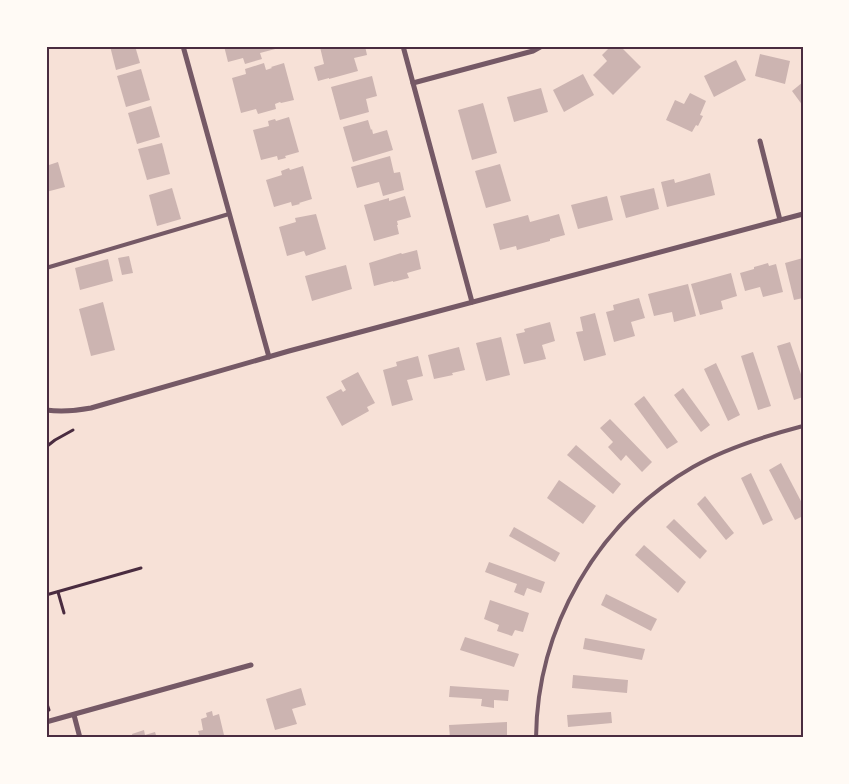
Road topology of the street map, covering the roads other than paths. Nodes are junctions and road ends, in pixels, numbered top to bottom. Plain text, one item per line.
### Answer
1 (183, 46) edge
2 (403, 46) edge
3 (542, 46) edge
4 (413, 83) junction
5 (760, 141) dead end
6 (229, 214) junction
7 (803, 214) edge
8 (780, 220) junction
9 (46, 268) edge
10 (472, 302) junction
11 (268, 357) junction
12 (46, 410) edge
13 (803, 426) edge
14 (251, 665) dead end
15 (74, 714) junction
16 (46, 722) edge
17 (80, 738) edge
18 (536, 738) edge

1 - 6 street
2 - 4 street
3 - 4 street
4 - 10 street
5 - 8 street
6 - 9 lane
6 - 11 street
7 - 8 street
8 - 10 street
10 - 11 street
11 - 12 street
13 - 18 lane
14 - 15 street
15 - 16 street
15 - 17 street

